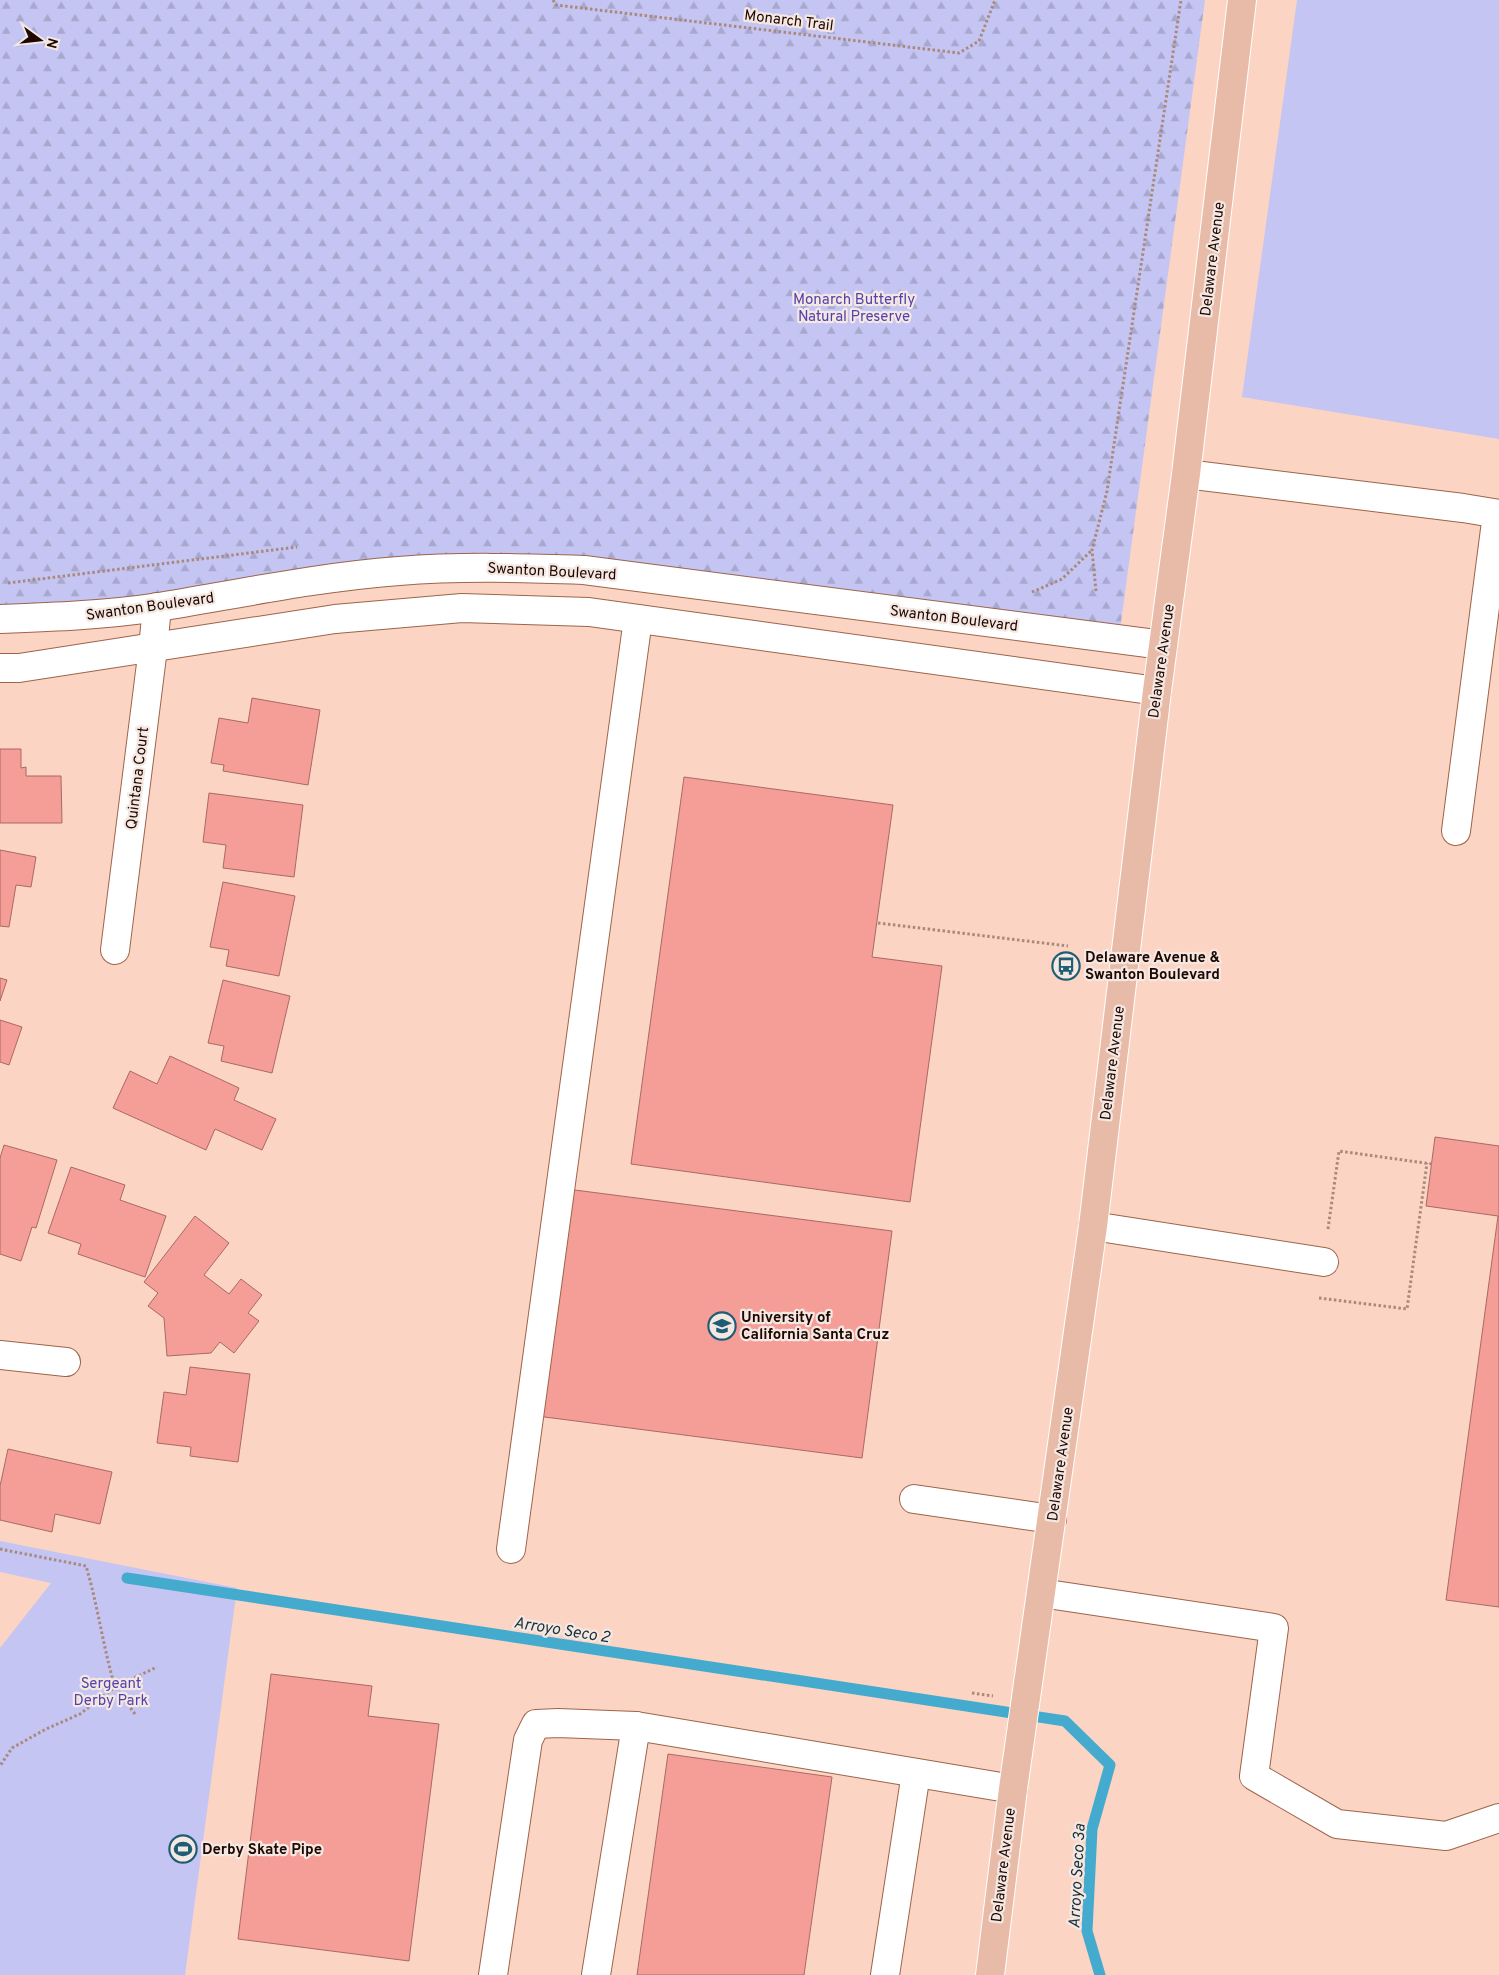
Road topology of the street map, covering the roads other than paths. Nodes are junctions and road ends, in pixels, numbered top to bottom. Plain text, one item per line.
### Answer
1 (1242, 0) edge
2 (1186, 474) junction
3 (1498, 514) edge
4 (157, 607) junction
5 (0, 619) edge
6 (638, 619) junction
7 (1164, 645) junction
8 (154, 648) junction
9 (0, 668) edge
10 (1156, 690) junction
11 (1456, 831) dead end
12 (115, 950) dead end
13 (1093, 1226) junction
14 (1324, 1262) road end
15 (0, 1355) edge
16 (66, 1362) dead end
17 (914, 1499) dead end
18 (1052, 1519) junction
19 (511, 1548) dead end
20 (1041, 1593) junction
21 (636, 1726) junction
22 (916, 1773) junction
23 (1013, 1789) junction
24 (1499, 1818) edge
25 (493, 1975) edge
26 (596, 1975) edge
27 (885, 1975) edge
28 (990, 1975) edge

1 - 2 main road, Delaware Avenue
2 - 3 street
2 - 7 main road, Delaware Avenue
3 - 11 street
4 - 5 street, Swanton Boulevard
4 - 7 street, Swanton Boulevard
4 - 8 street, Quintana Court
6 - 8 street
6 - 10 street
6 - 19 street
7 - 10 main road, Delaware Avenue
8 - 9 street
8 - 12 street, Quintana Court
10 - 13 main road, Delaware Avenue
13 - 14 street
13 - 18 main road, Delaware Avenue
15 - 16 street
17 - 18 street
18 - 20 main road, Delaware Avenue
20 - 23 main road, Delaware Avenue
20 - 24 street
21 - 22 street
21 - 25 street
21 - 26 street
22 - 23 street
22 - 27 street
23 - 28 main road, Delaware Avenue

